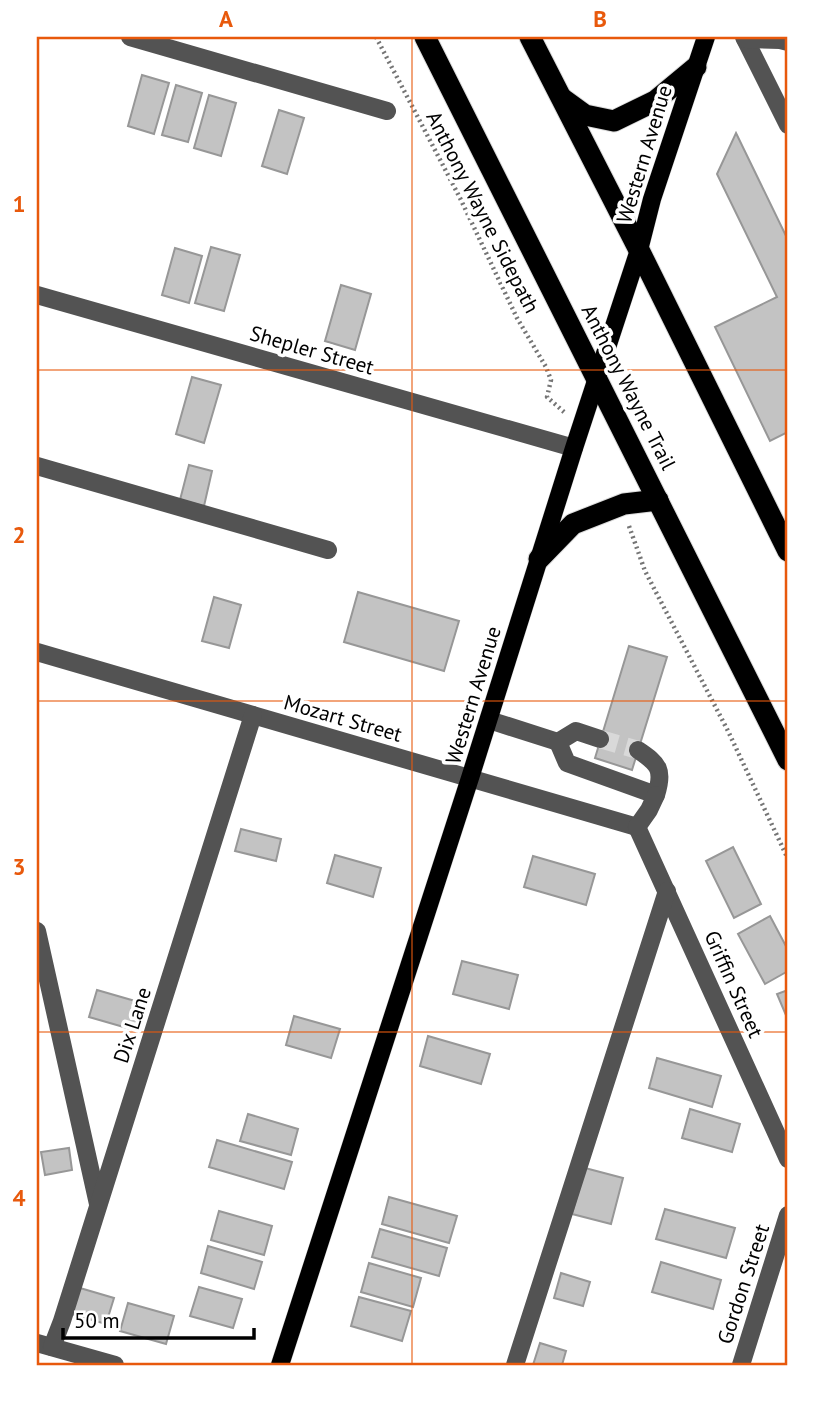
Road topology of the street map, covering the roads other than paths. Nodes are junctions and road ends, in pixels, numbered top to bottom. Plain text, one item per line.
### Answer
1 (130, 37) edge
2 (425, 37) edge
3 (530, 37) edge
4 (706, 37) edge
5 (745, 38) edge
6 (788, 42) edge
7 (695, 67) junction
8 (561, 98) junction
9 (387, 111) dead end
10 (788, 125) edge
11 (639, 250) junction
12 (37, 295) edge
13 (597, 378) junction
14 (574, 448) junction
15 (37, 466) edge
16 (658, 500) junction
17 (328, 550) dead end
18 (788, 551) edge
19 (539, 559) junction
20 (37, 652) edge
21 (253, 715) junction
22 (489, 720) junction
23 (600, 739) tunnel mouth
24 (558, 742) junction
25 (638, 750) tunnel mouth
26 (788, 760) edge
27 (470, 778) junction
28 (656, 795) junction
29 (637, 827) junction
30 (667, 891) junction
31 (37, 931) edge
32 (788, 1159) edge
33 (99, 1206) junction
34 (788, 1216) edge
35 (44, 1345) edge
36 (88, 1361) edge
37 (115, 1365) edge
38 (280, 1365) edge
39 (515, 1365) edge
40 (741, 1365) edge

1 - 9 street
2 - 13 highway, Anthony Wayne Trail
3 - 8 highway
4 - 7 main road, Western Avenue
5 - 6 street
5 - 10 street
7 - 8 highway
7 - 11 main road, Western Avenue
8 - 11 highway
11 - 13 main road, Western Avenue
11 - 18 highway
12 - 14 street, Shepler Street
13 - 14 main road, Western Avenue
13 - 16 highway, Anthony Wayne Trail
14 - 19 main road, Western Avenue
15 - 17 street
16 - 19 highway
16 - 26 highway, Anthony Wayne Trail
19 - 22 main road, Western Avenue
20 - 21 street, Mozart Street
21 - 27 street, Mozart Street
21 - 33 street, Dix Lane
22 - 24 street
22 - 27 main road, Western Avenue
23 - 24 street
24 - 28 street
25 - 28 street
27 - 29 street, Mozart Street
27 - 38 main road, Western Avenue
28 - 29 street
29 - 30 street, Griffin Street
30 - 32 street, Griffin Street
30 - 39 street
31 - 33 street
33 - 35 street, Dix Lane
34 - 40 street, Gordon Street
35 - 36 street
36 - 37 street

